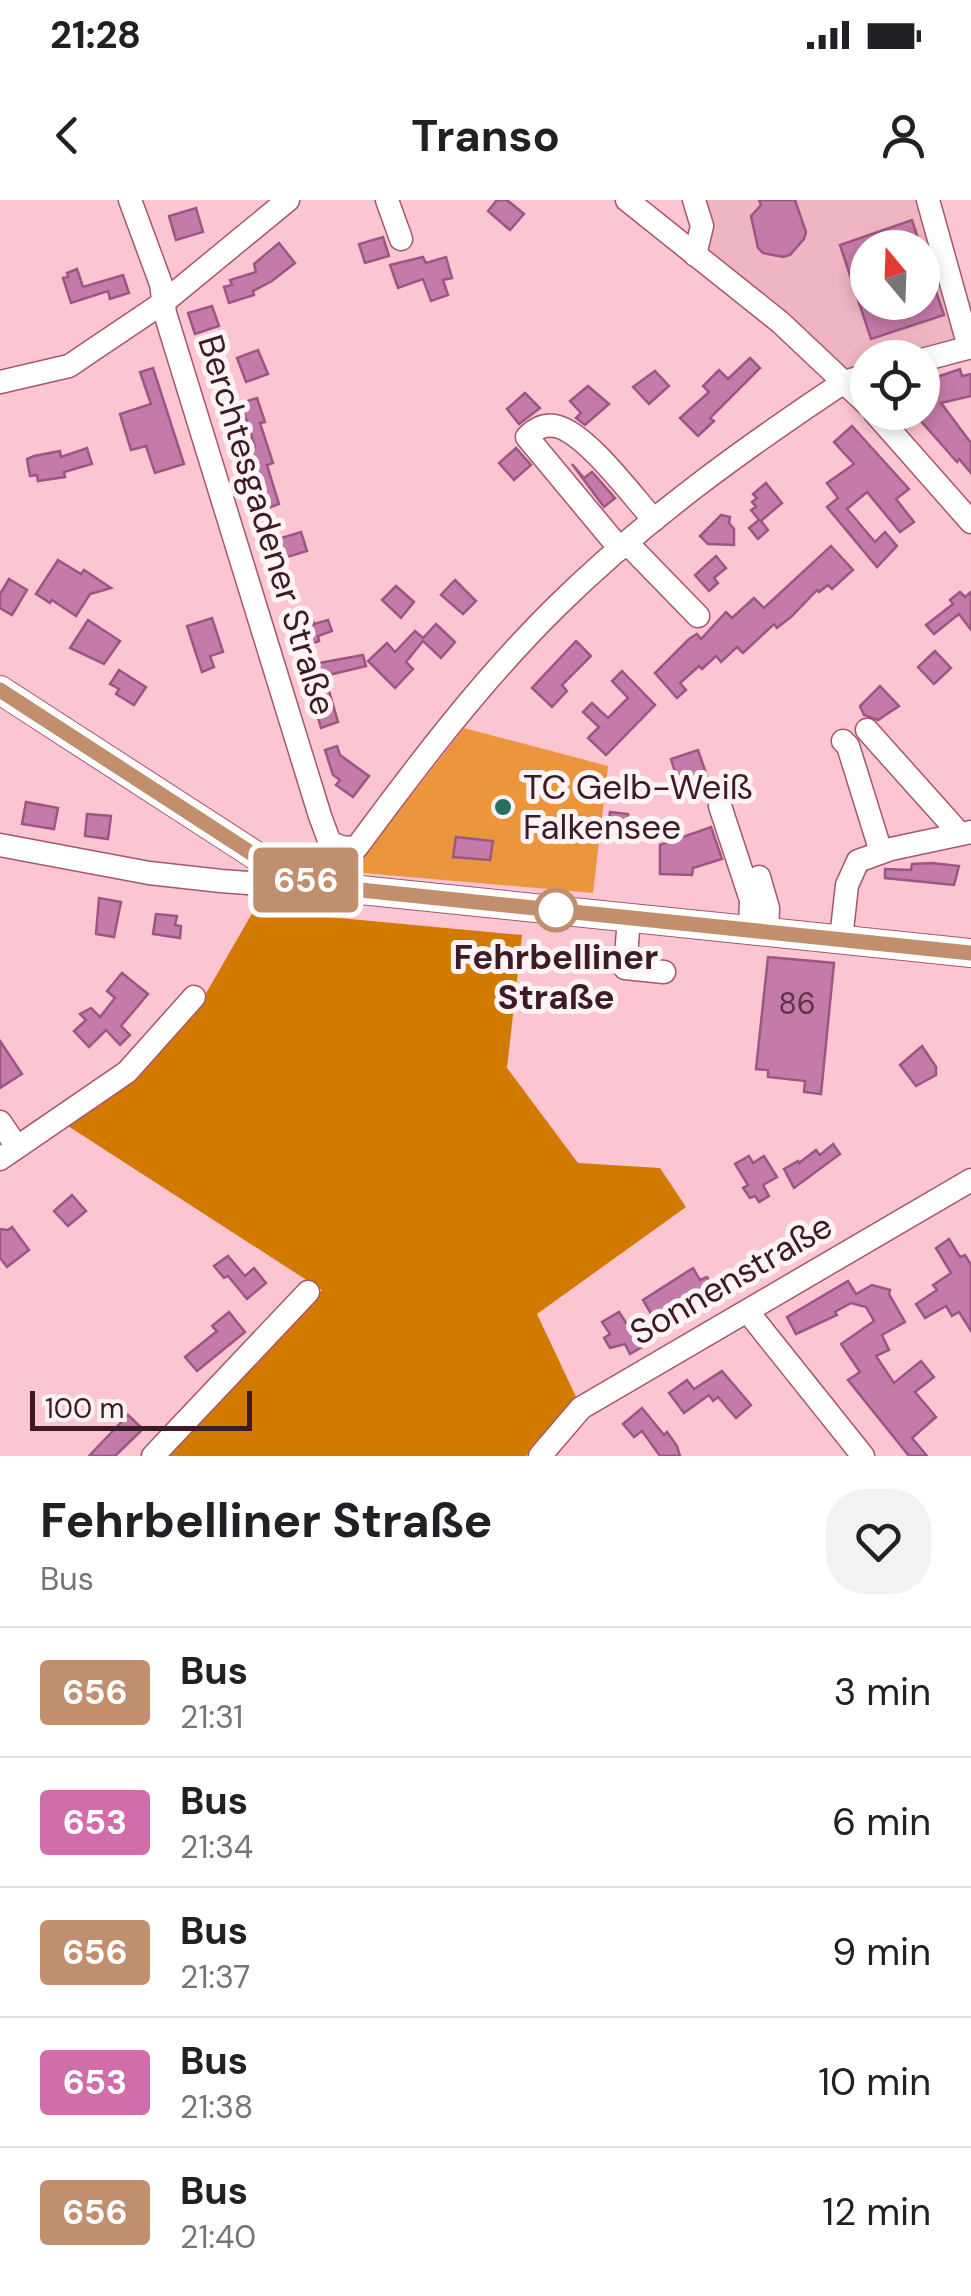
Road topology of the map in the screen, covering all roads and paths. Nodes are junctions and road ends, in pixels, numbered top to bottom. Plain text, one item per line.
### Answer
1 (130, 200) edge
2 (288, 200) edge
3 (387, 200) edge
4 (627, 200) edge
5 (694, 200) edge
6 (928, 200) edge
7 (400, 239) dead end
8 (695, 256) junction
9 (164, 302) junction
10 (970, 347) edge
11 (940, 355) edge
12 (850, 380) edge
13 (0, 382) edge
14 (844, 382) junction
15 (850, 388) edge
16 (890, 430) edge
17 (654, 520) junction
18 (971, 522) edge
19 (623, 547) junction
20 (693, 616) dead end
21 (0, 690) edge
22 (866, 730) dead end
23 (843, 741) dead end
24 (720, 806) dead end
25 (965, 833) edge
26 (749, 843) dead end
27 (0, 845) edge
28 (880, 852) junction
29 (274, 868) junction
30 (628, 918) junction
31 (758, 931) junction
32 (840, 939) junction
33 (971, 953) edge
34 (664, 972) dead end
35 (194, 997) dead end
36 (0, 1122) edge
37 (8, 1153) edge
38 (971, 1180) edge
39 (308, 1292) dead end
40 (748, 1312) junction
41 (153, 1456) edge
42 (540, 1456) edge
43 (863, 1456) edge

1 - 9 street, Berchtesgadener Straße
2 - 9 street
3 - 7 street
4 - 8 street
5 - 8 street
6 - 10 street
8 - 14 street
9 - 13 street
9 - 19 street, Berchtesgadener Straße
10 - 11 street
12 - 14 street
14 - 15 street
14 - 17 street
16 - 18 street
17 - 19 street
17 - 19 street
19 - 20 street
21 - 29 main road
22 - 25 street
23 - 28 street
24 - 31 street
25 - 28 street
26 - 31 street
27 - 29 street
28 - 32 street
29 - 30 main road
30 - 31 main road
30 - 34 street
31 - 32 main road
32 - 33 main road
35 - 37 street
36 - 37 street
38 - 40 street, Sonnenstraße
39 - 41 street
40 - 42 street, Sonnenstraße
40 - 43 street

